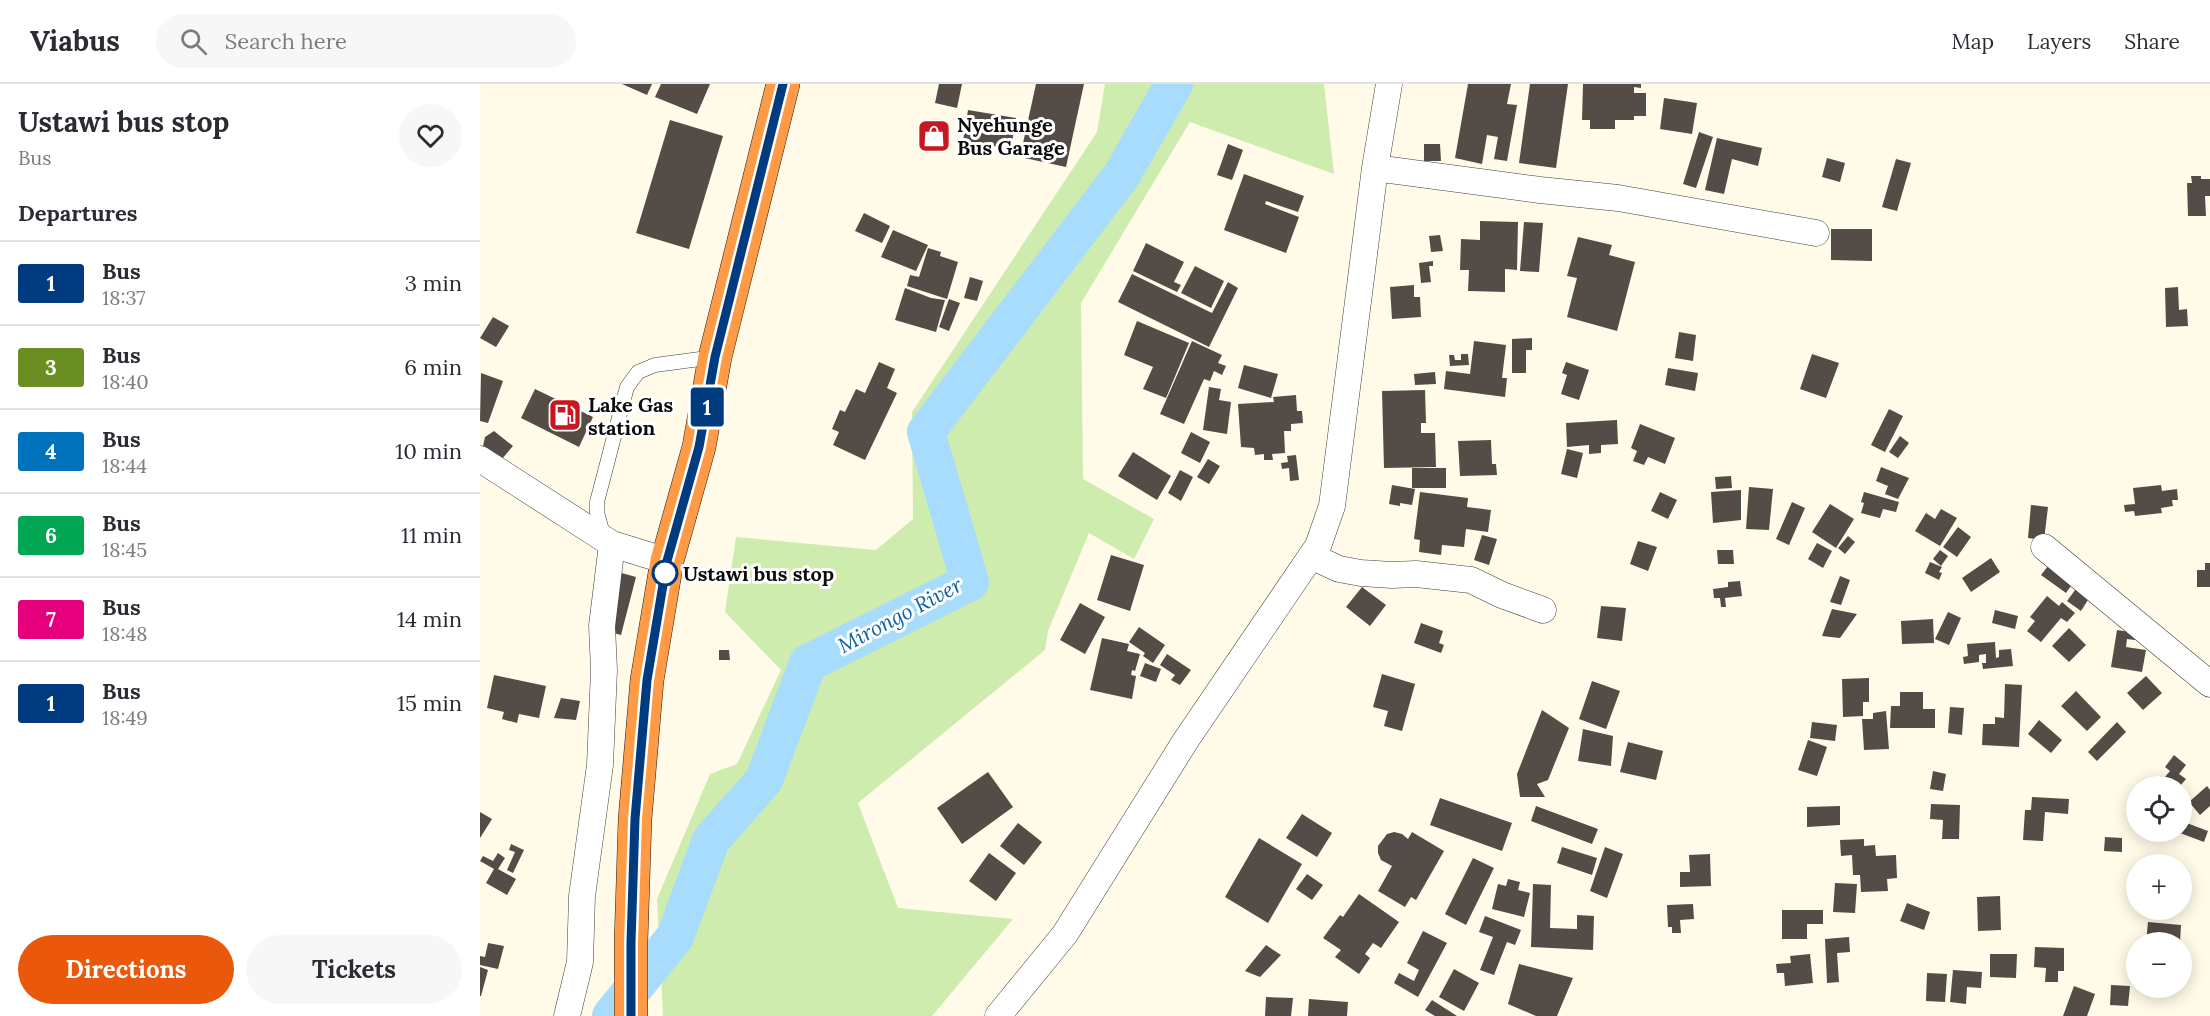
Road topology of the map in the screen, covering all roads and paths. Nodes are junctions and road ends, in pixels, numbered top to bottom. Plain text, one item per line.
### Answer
1 (783, 84) edge
2 (1389, 84) edge
3 (1375, 168) junction
4 (1816, 233) dead end
5 (715, 357) junction
6 (480, 459) edge
7 (608, 542) junction
8 (2044, 547) dead end
9 (1311, 556) junction
10 (667, 561) junction
11 (1544, 610) dead end
12 (2210, 684) edge
13 (567, 1016) edge
14 (631, 1016) edge
15 (998, 1016) edge

1 - 5 highway
2 - 3 street
3 - 4 street
3 - 9 street
5 - 7 lane
5 - 10 highway
6 - 7 street
7 - 10 street
7 - 13 street
8 - 12 street
9 - 11 street
9 - 15 street
10 - 14 highway

